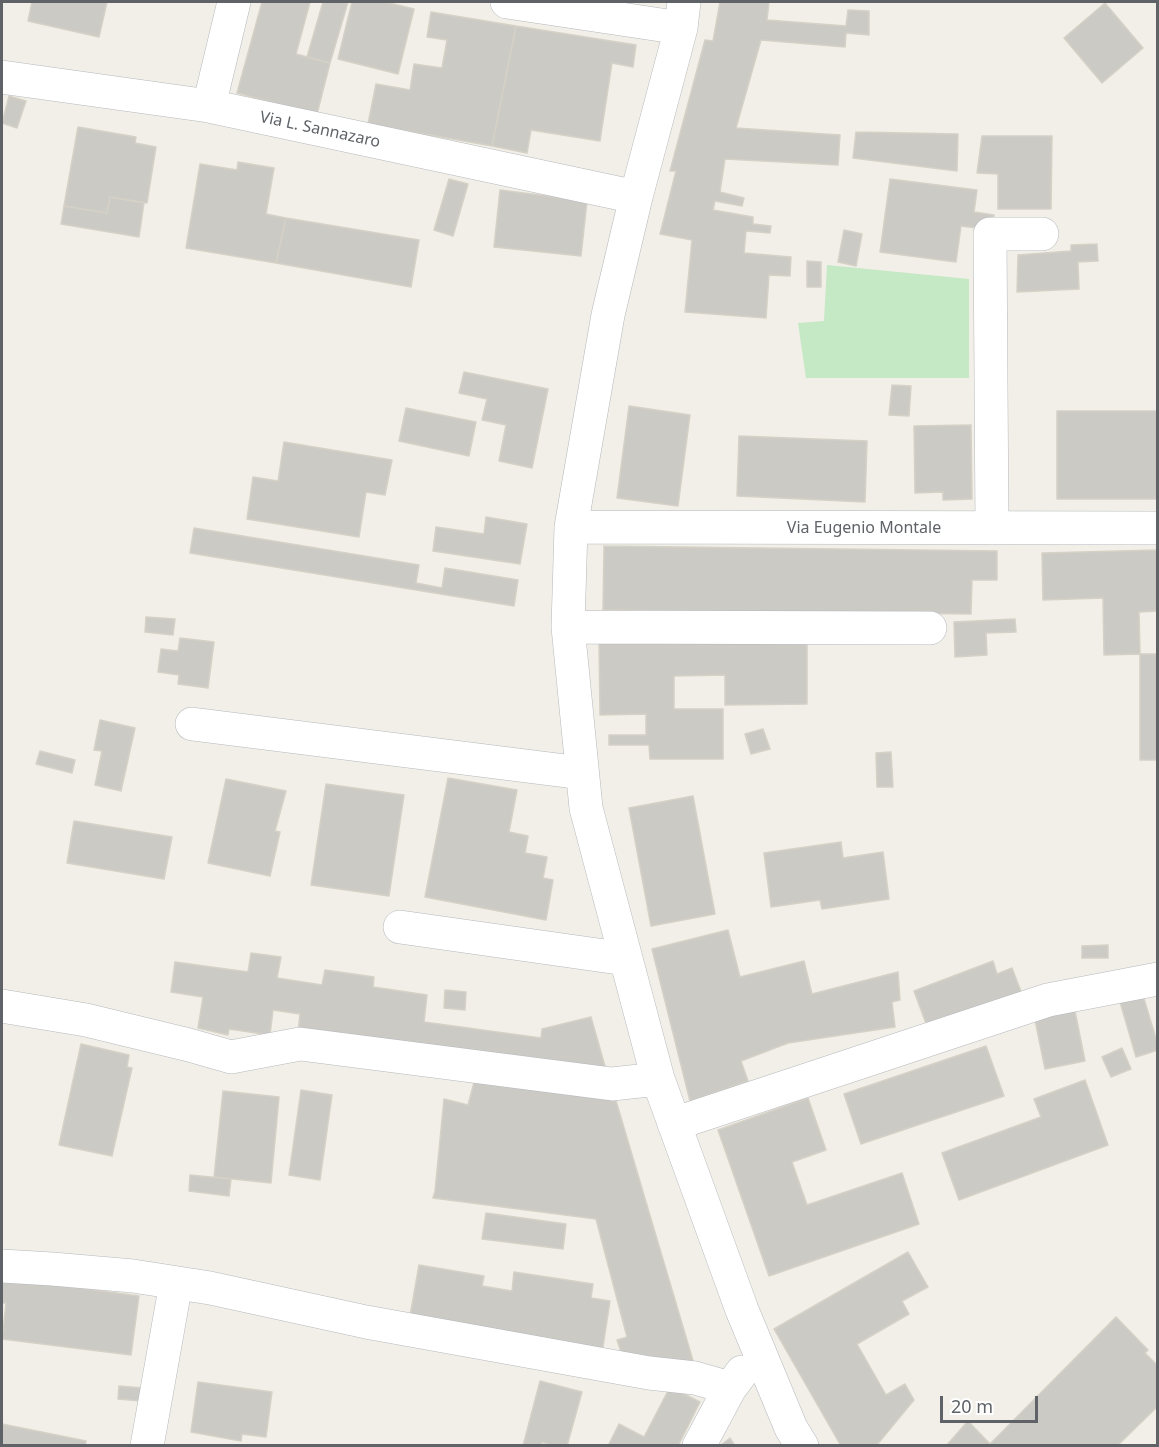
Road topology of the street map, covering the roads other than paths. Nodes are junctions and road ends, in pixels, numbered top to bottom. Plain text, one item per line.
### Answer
1 (234, 2) edge
2 (507, 2) edge
3 (683, 15) edge
4 (2, 77) edge
5 (209, 106) junction
6 (636, 197) junction
7 (1042, 234) dead end
8 (571, 527) junction
9 (992, 528) junction
10 (1158, 528) edge
11 (568, 627) junction
12 (930, 628) dead end
13 (192, 724) dead end
14 (582, 773) junction
15 (400, 927) dead end
16 (626, 959) junction
17 (1158, 979) edge
18 (2, 1006) edge
19 (658, 1079) junction
20 (674, 1124) junction
21 (2, 1266) edge
22 (176, 1283) junction
23 (760, 1355) junction
24 (730, 1388) junction
25 (147, 1446) edge
26 (699, 1446) edge
27 (802, 1446) edge

1 - 5 street
2 - 3 street
3 - 6 street
4 - 5 street, Via L. Sannazaro
5 - 6 street, Via L. Sannazaro
6 - 8 street
7 - 9 street
8 - 9 street, Via Eugenio Montale
8 - 11 street
9 - 10 street, Via Eugenio Montale
11 - 12 street
11 - 14 street
13 - 14 street
14 - 16 street
15 - 16 street
16 - 19 street
17 - 20 street
18 - 19 street
19 - 20 street
20 - 23 street
21 - 22 street
22 - 24 street
22 - 25 street
23 - 24 street
23 - 27 street
24 - 26 street

